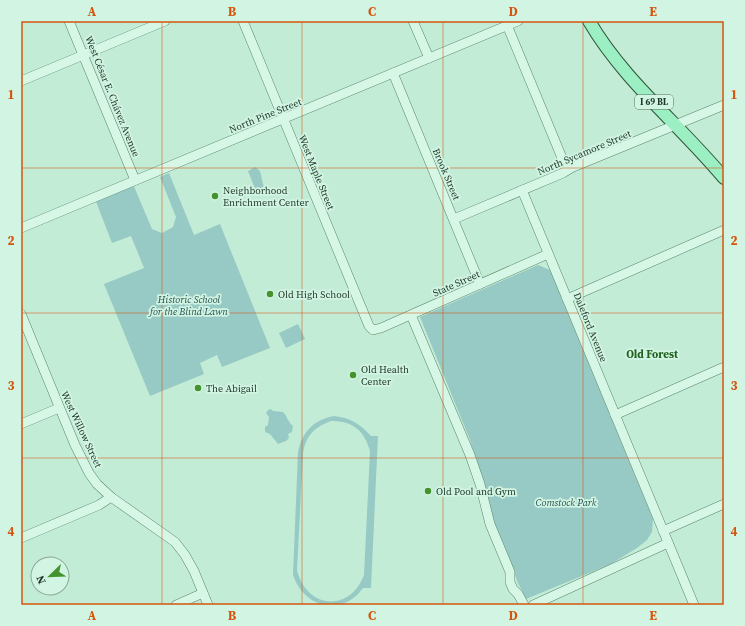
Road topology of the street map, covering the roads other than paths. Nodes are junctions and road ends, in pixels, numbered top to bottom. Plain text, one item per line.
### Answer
1 (69, 21) edge
2 (165, 21) edge
3 (243, 21) edge
4 (413, 21) edge
5 (518, 21) edge
6 (589, 21) edge
7 (507, 25) junction
8 (84, 55) junction
9 (429, 58) junction
10 (393, 73) junction
11 (21, 81) edge
12 (724, 105) edge
13 (283, 119) junction
14 (676, 125) junction
15 (567, 170) junction
16 (724, 178) edge
17 (135, 180) junction
18 (522, 190) junction
19 (454, 219) junction
20 (21, 228) edge
21 (724, 230) edge
22 (548, 254) junction
23 (480, 284) junction
24 (567, 299) junction
25 (411, 315) junction
26 (22, 319) edge
27 (373, 330) joint
28 (724, 367) edge
29 (59, 408) junction
30 (615, 415) junction
31 (21, 424) edge
32 (111, 497) junction
33 (724, 504) edge
34 (663, 531) junction
35 (21, 538) edge
36 (668, 543) junction
37 (203, 593) junction
38 (176, 605) edge
39 (208, 605) edge
40 (524, 605) edge
41 (533, 605) edge
42 (694, 605) edge

1 - 8 street, West César E. Chávez Avenue
2 - 8 street
3 - 13 street, West Maple Street
4 - 9 street
5 - 7 street, North Pine Street
6 - 14 main road, I 69 BL
7 - 9 street, North Pine Street
7 - 15 street
8 - 11 street
8 - 17 street, West César E. Chávez Avenue
9 - 10 street, North Pine Street
10 - 13 street, North Pine Street
10 - 19 street, Brook Street
12 - 14 street, North Sycamore Street
13 - 17 street, North Pine Street
13 - 27 street, West Maple Street
14 - 15 street, North Sycamore Street
14 - 16 main road, I 69 BL
15 - 18 street, North Sycamore Street
17 - 20 street, North Pine Street
18 - 19 street, North Sycamore Street
18 - 22 street, Daleford Avenue
19 - 23 street, Brook Street
21 - 24 street
22 - 23 street, State Street
22 - 24 street, Daleford Avenue
23 - 25 street, State Street
24 - 30 street, Daleford Avenue
25 - 27 street, State Street
25 - 40 street
26 - 29 street, West Willow Street
28 - 30 street
29 - 31 street
29 - 32 street, West Willow Street
30 - 34 street, Daleford Avenue
32 - 35 street
32 - 37 street, West Willow Street
33 - 34 street
34 - 36 street, Daleford Avenue
36 - 41 street
36 - 42 street, Daleford Avenue
37 - 38 street
37 - 39 street, West Willow Street

